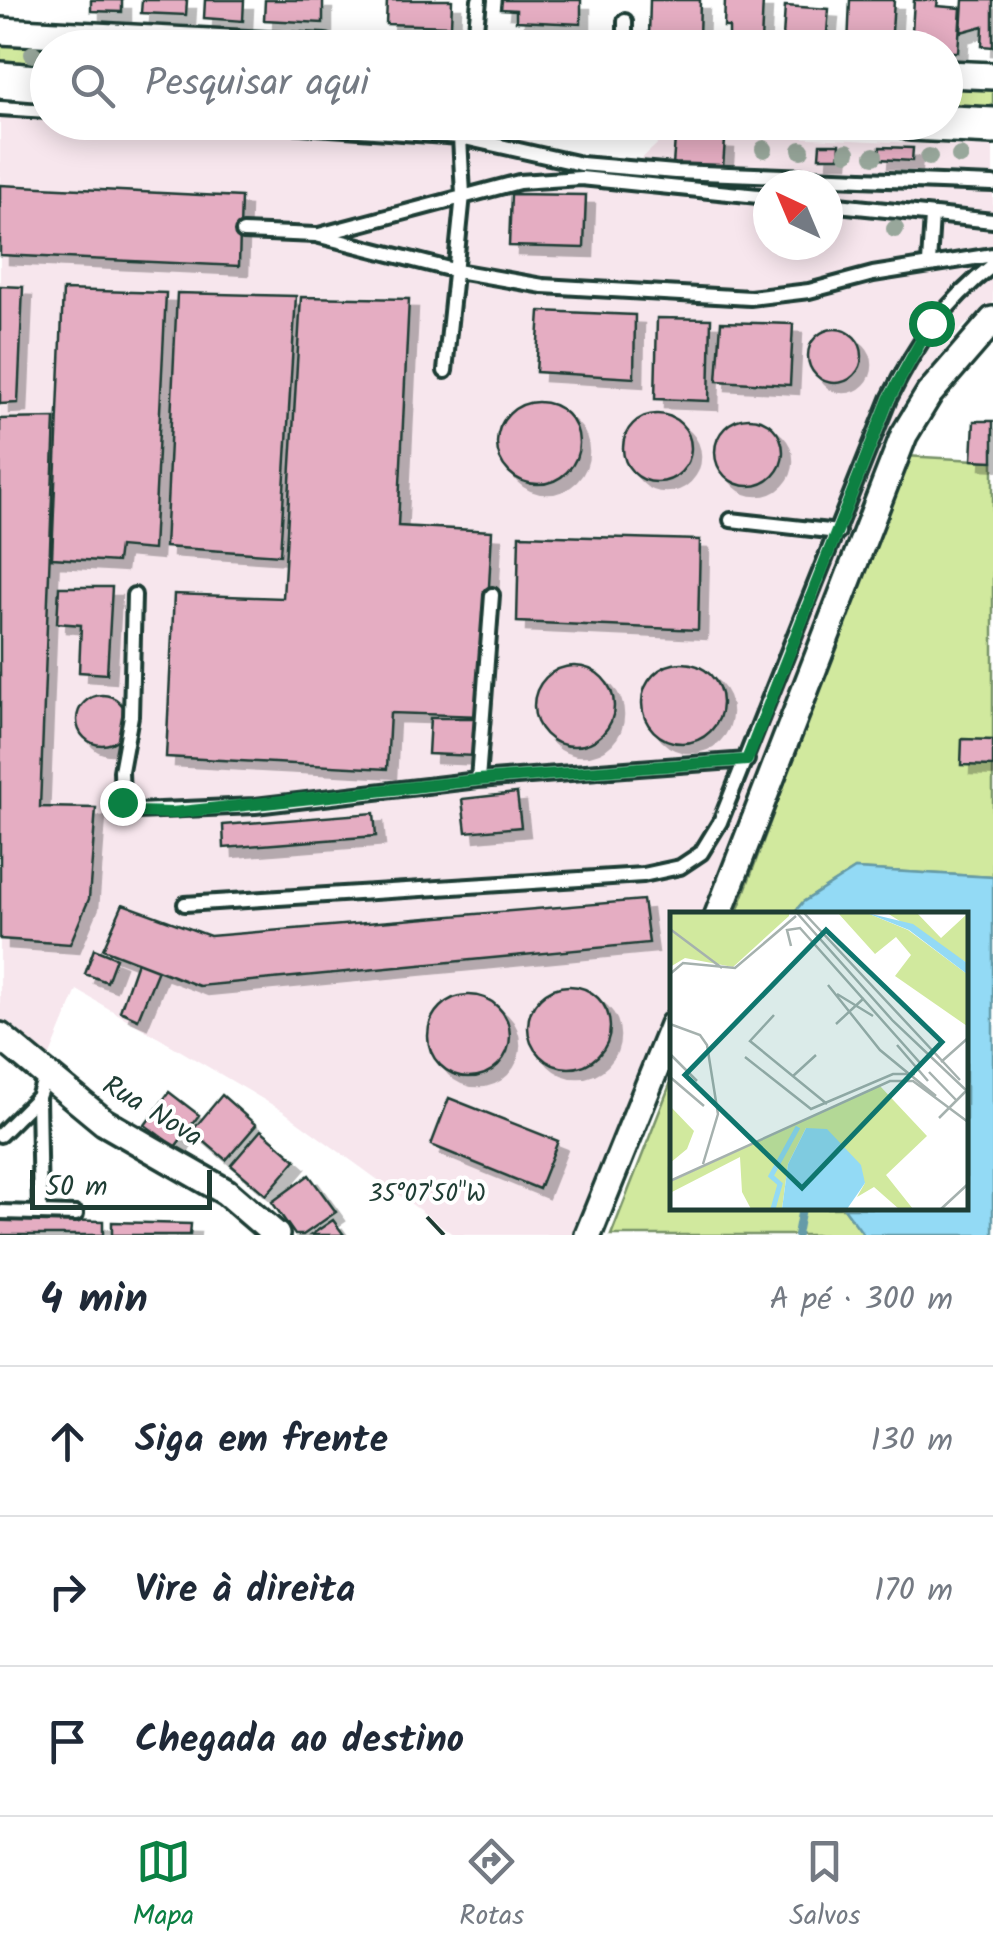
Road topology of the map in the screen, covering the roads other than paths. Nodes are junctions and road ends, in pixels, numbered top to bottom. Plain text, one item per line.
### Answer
1 (478, 0) edge
2 (625, 21) dead end
3 (476, 30) edge
4 (625, 30) edge
5 (0, 31) edge
6 (30, 36) edge
7 (963, 75) edge
8 (993, 76) edge
9 (0, 80) edge
10 (30, 82) edge
11 (0, 108) edge
12 (30, 110) edge
13 (963, 125) edge
14 (993, 126) edge
15 (460, 140) edge
16 (477, 140) edge
17 (675, 180) junction
18 (993, 184) edge
19 (753, 193) edge
20 (463, 195) junction
21 (843, 206) edge
22 (932, 216) junction
23 (993, 221) edge
24 (243, 232) dead end
25 (316, 236) junction
26 (993, 254) edge
27 (929, 263) junction
28 (993, 265) edge
29 (458, 271) junction
30 (993, 320) edge
31 (445, 371) dead end
32 (731, 520) dead end
33 (838, 532) junction
34 (492, 594) dead end
35 (134, 596) dead end
36 (747, 760) junction
37 (478, 780) junction
38 (185, 904) dead end
39 (719, 912) edge
40 (670, 1032) edge
41 (0, 1036) edge
42 (42, 1085) junction
43 (0, 1135) edge
44 (0, 1212) edge
45 (40, 1213) junction
46 (76, 1214) dead end
47 (276, 1235) edge
48 (588, 1235) edge

1 - 3 lane
2 - 4 lane
5 - 6 street
7 - 8 street
9 - 10 main road
11 - 12 lane
13 - 14 main road
15 - 20 lane
16 - 17 lane
17 - 18 lane
17 - 19 lane
17 - 20 lane
20 - 25 lane
20 - 29 lane
21 - 22 lane
22 - 23 lane
22 - 27 lane
24 - 25 lane
25 - 29 lane
26 - 27 lane
27 - 29 lane
28 - 33 lane
29 - 31 lane
30 - 39 street
32 - 33 lane
33 - 36 lane
34 - 37 lane
35 - 37 lane
36 - 37 lane
36 - 38 lane
40 - 48 street
41 - 42 street, Rua Nova
42 - 43 lane
42 - 45 lane
42 - 47 street, Rua Nova
44 - 45 lane
45 - 46 lane

